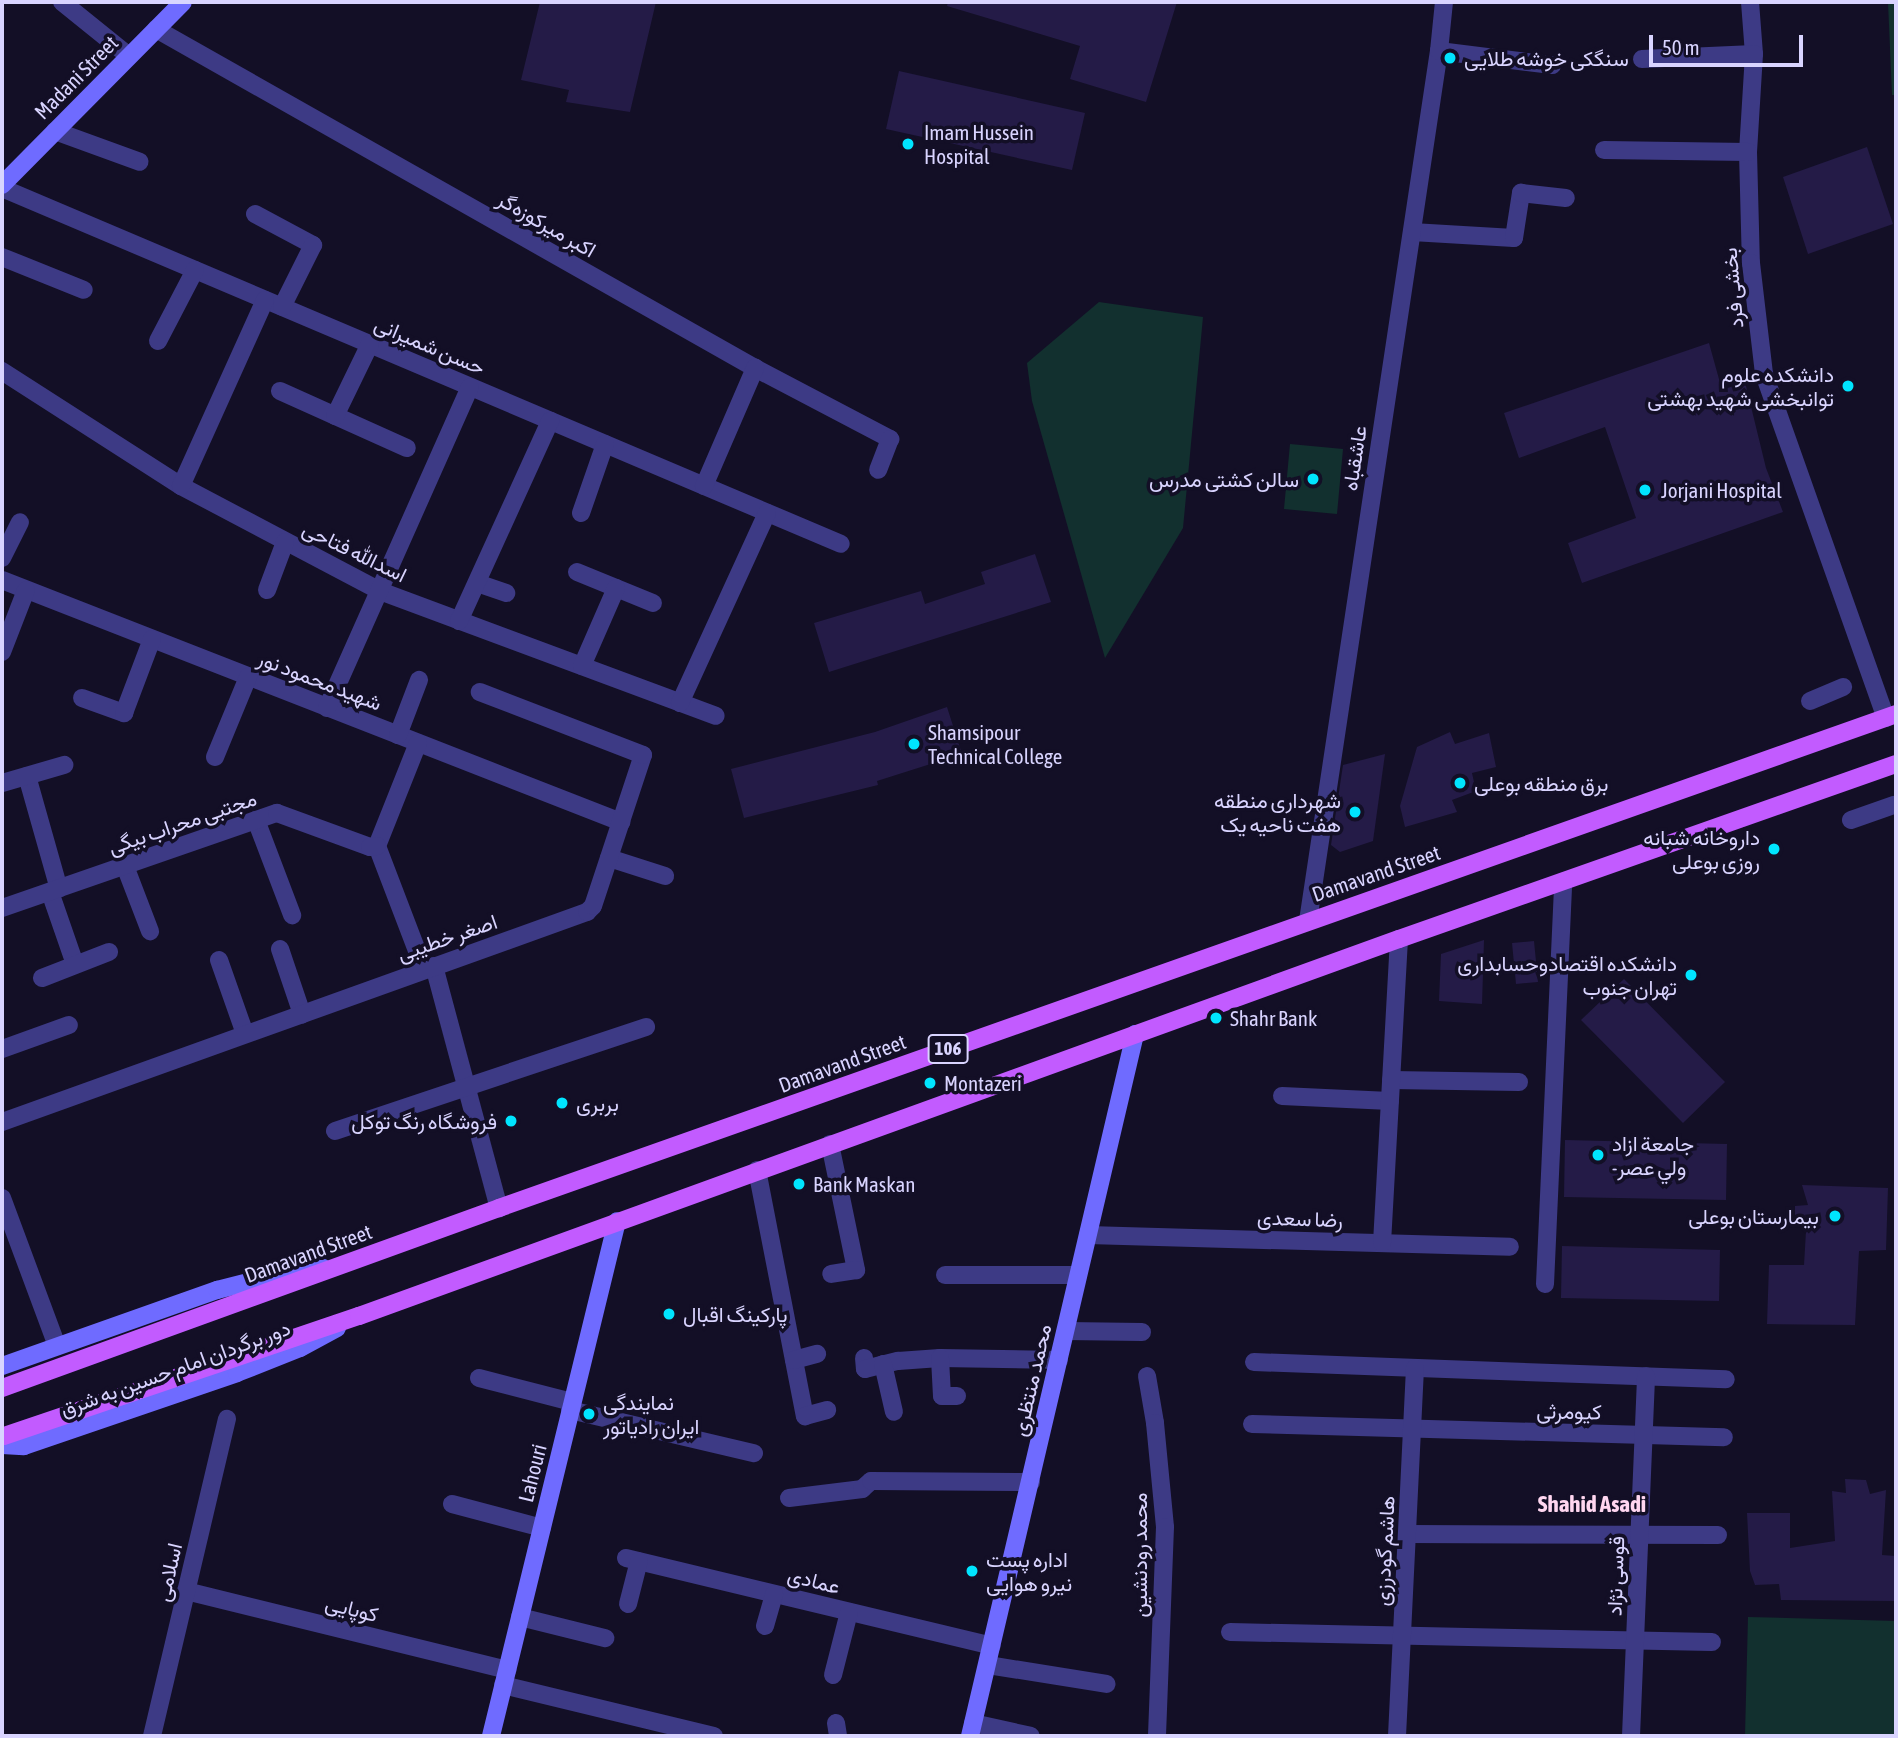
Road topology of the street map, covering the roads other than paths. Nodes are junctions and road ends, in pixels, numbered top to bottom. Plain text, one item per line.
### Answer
1 (62, 2) edge
2 (183, 2) edge
3 (1444, 2) edge
4 (1750, 2) edge
5 (156, 29) junction
6 (1439, 51) junction
7 (1754, 54) junction
8 (129, 56) junction
9 (1642, 59) dead end
10 (1552, 65) dead end
11 (55, 131) junction
12 (1604, 150) dead end
13 (1748, 152) junction
14 (140, 162) dead end
15 (2, 186) edge
16 (1566, 198) dead end
17 (255, 214) dead end
18 (1412, 232) junction
19 (2, 257) edge
20 (195, 270) junction
21 (85, 290) dead end
22 (273, 303) junction
23 (158, 341) dead end
24 (370, 344) junction
25 (755, 368) junction
26 (2, 371) edge
27 (470, 387) junction
28 (280, 391) dead end
29 (335, 415) junction
30 (550, 421) junction
31 (606, 444) junction
32 (407, 447) dead end
33 (878, 470) dead end
34 (181, 486) junction
35 (704, 486) junction
36 (581, 513) dead end
37 (767, 513) junction
38 (20, 522) dead end
39 (285, 542) junction
40 (841, 544) dead end
41 (2, 558) edge
42 (577, 572) dead end
43 (2, 580) edge
44 (477, 583) junction
45 (616, 588) junction
46 (26, 590) junction
47 (267, 590) dead end
48 (380, 591) junction
49 (506, 593) dead end
50 (653, 603) dead end
51 (460, 621) junction
52 (152, 639) junction
53 (2, 652) edge
54 (582, 666) junction
55 (248, 677) junction
56 (419, 680) dead end
57 (1843, 687) dead end
58 (480, 692) dead end
59 (82, 698) dead end
60 (1810, 701) dead end
61 (680, 703) junction
62 (327, 708) junction
63 (716, 716) dead end
64 (1891, 716) edge
65 (398, 735) junction
66 (418, 743) junction
67 (215, 757) dead end
68 (1896, 764) edge
69 (64, 765) dead end
70 (27, 776) junction
71 (2, 783) edge
72 (1895, 805) edge
73 (256, 820) junction
74 (1851, 820) dead end
75 (621, 822) junction
76 (377, 846) junction
77 (609, 858) junction
78 (125, 866) junction
79 (666, 876) dead end
80 (1563, 881) junction
81 (54, 890) junction
82 (2, 908) edge
83 (292, 915) dead end
84 (1308, 921) junction
85 (150, 931) dead end
86 (1399, 939) junction
87 (280, 948) dead end
88 (110, 952) dead end
89 (219, 961) dead end
90 (75, 964) junction
91 (429, 968) junction
92 (42, 978) dead end
93 (302, 1014) junction
94 (69, 1025) dead end
95 (646, 1027) dead end
96 (245, 1034) junction
97 (1135, 1034) junction
98 (2, 1049) edge
99 (1391, 1080) junction
100 (1519, 1082) dead end
101 (466, 1086) junction
102 (1282, 1097) dead end
103 (1390, 1101) junction
104 (2, 1122) edge
105 (335, 1131) dead end
106 (830, 1144) junction
107 (757, 1170) junction
108 (2, 1198) edge
109 (499, 1208) junction
110 (617, 1221) junction
111 (1088, 1235) junction
112 (1382, 1243) junction
113 (1510, 1247) dead end
114 (340, 1266) junction
115 (831, 1274) dead end
116 (945, 1275) dead end
117 (1078, 1275) junction
118 (1545, 1284) dead end
119 (1066, 1331) junction
120 (1142, 1332) dead end
121 (57, 1346) junction
122 (817, 1354) dead end
123 (864, 1357) dead end
124 (940, 1357) junction
125 (794, 1360) junction
126 (1059, 1360) junction
127 (890, 1362) junction
128 (1254, 1362) dead end
129 (2, 1366) edge
130 (1415, 1368) junction
131 (1147, 1376) dead end
132 (1646, 1376) junction
133 (479, 1378) dead end
134 (1726, 1379) dead end
135 (2, 1388) edge
136 (957, 1396) dead end
137 (571, 1406) junction
138 (827, 1410) dead end
139 (894, 1412) dead end
140 (227, 1419) dead end
141 (1252, 1424) dead end
142 (1412, 1430) junction
143 (1643, 1435) junction
144 (1724, 1437) dead end
145 (4, 1444) edge
146 (754, 1453) dead end
147 (1031, 1482) junction
148 (789, 1498) dead end
149 (452, 1504) dead end
150 (542, 1528) junction
151 (1407, 1534) junction
152 (1639, 1535) junction
153 (1718, 1535) dead end
154 (187, 1591) junction
155 (774, 1594) junction
156 (628, 1604) dead end
157 (849, 1612) junction
158 (520, 1617) junction
159 (765, 1626) dead end
160 (1230, 1632) dead end
161 (605, 1638) dead end
162 (1402, 1638) junction
163 (1712, 1642) dead end
164 (1635, 1643) junction
165 (992, 1646) junction
166 (988, 1665) junction
167 (833, 1675) dead end
168 (505, 1678) junction
169 (1106, 1684) dead end
170 (972, 1730) edge
171 (686, 1733) edge
172 (152, 1736) edge
173 (491, 1736) edge
174 (714, 1736) edge
175 (1031, 1736) edge
176 (1157, 1736) edge
177 (1397, 1736) edge
178 (1631, 1736) edge

1 - 8 street
2 - 5 main road, Madani Street
3 - 6 street, عاشقباه
4 - 7 street, بخشی فرد
5 - 8 main road, Madani Street
5 - 25 street, اکبر میرکوزه‌گر
6 - 10 street
6 - 18 street, عاشقباه
7 - 9 street
7 - 13 street, بخشی فرد
8 - 11 main road, Madani Street
11 - 14 street
11 - 15 main road, Madani Street
12 - 13 street
13 - 64 street, بخشی فرد
15 - 20 street, حسن شمیرانی
16 - 18 street
17 - 22 street
18 - 84 street, عاشقباه
19 - 21 street
20 - 22 street, حسن شمیرانی
20 - 23 street
22 - 24 street, حسن شمیرانی
22 - 34 street
24 - 27 street, حسن شمیرانی
24 - 29 street
25 - 33 street, اکبر میرکوزه‌گر
25 - 35 street
26 - 34 street, اسدالله فتاحی
27 - 30 street, حسن شمیرانی
27 - 48 street
28 - 29 street
29 - 32 street
30 - 31 street, حسن شمیرانی
30 - 44 street
31 - 35 street, حسن شمیرانی
31 - 36 street
34 - 39 street, اسدالله فتاحی
35 - 37 street, حسن شمیرانی
37 - 40 street, حسن شمیرانی
37 - 61 street
38 - 41 street
39 - 47 street
39 - 48 street, اسدالله فتاحی
42 - 45 street
43 - 46 street, شهید محمود نور
44 - 49 street
44 - 51 street
45 - 50 street
45 - 54 street
46 - 52 street, شهید محمود نور
46 - 53 street
48 - 51 street, اسدالله فتاحی
48 - 62 street
51 - 54 street, اسدالله فتاحی
52 - 55 street, شهید محمود نور
52 - 59 street
54 - 61 street, اسدالله فتاحی
55 - 62 street, شهید محمود نور
55 - 67 street
56 - 65 street
57 - 60 street
58 - 75 street, اصغر خطیبی
61 - 63 street, اسدالله فتاحی
62 - 65 street, شهید محمود نور
64 - 84 main road, Damavand Street / 106
65 - 66 street, شهید محمود نور
66 - 75 street, شهید محمود نور
66 - 76 street
68 - 80 main road, 106
69 - 70 street
70 - 71 street
70 - 81 street
72 - 74 street
73 - 76 street, مجتبی محراب بیگی
73 - 78 street, مجتبی محراب بیگی
73 - 83 street
75 - 77 street, اصغر خطیبی
76 - 91 street
77 - 79 street
77 - 91 street, اصغر خطیبی
78 - 81 street, مجتبی محراب بیگی
78 - 85 street
80 - 86 main road, 106
80 - 118 street
81 - 82 street, مجتبی محراب بیگی
81 - 90 street
84 - 109 main road, Damavand Street / 106
86 - 97 main road, 106
86 - 99 street
87 - 93 street
88 - 90 street
89 - 96 street
90 - 92 street
91 - 93 street, اصغر خطیبی
91 - 101 street
93 - 96 street, اصغر خطیبی
94 - 98 street
95 - 101 street
96 - 104 street, اصغر خطیبی
97 - 106 main road, 106
97 - 111 main road, محمد منتظری
99 - 100 street
99 - 103 street
101 - 105 street
101 - 109 street
102 - 103 street
103 - 112 street
106 - 107 main road, 106
106 - 115 street
107 - 110 main road, 106
107 - 125 street
108 - 121 street
109 - 114 main road, Damavand Street / 106
110 - 137 main road, Lahouri
110 - 145 main road, 106
111 - 112 street, رضا سعدی
111 - 117 main road, محمد منتظری
112 - 113 street, رضا سعدی
114 - 121 main road
114 - 135 main road, Damavand Street / 106
116 - 117 street
117 - 119 main road, محمد منتظری
119 - 120 street
119 - 126 main road, محمد منتظری
121 - 129 main road
122 - 125 street
123 - 127 street
124 - 126 street
124 - 127 street
124 - 136 street
125 - 138 street
126 - 147 main road, محمد منتظری
127 - 139 street
128 - 130 street
130 - 132 street
130 - 142 street, هاشم گودرزی
131 - 176 street, محمد رودنشین
132 - 134 street
132 - 143 street, قوسی نژاد
133 - 137 street
137 - 146 street
137 - 150 main road, Lahouri
140 - 154 street, اسلامی
141 - 142 street, کیومرثی
142 - 143 street, کیومرثی
142 - 151 street, هاشم گودرزی
143 - 144 street, کیومرثی
143 - 152 street, قوسی نژاد
147 - 148 street
147 - 165 main road, محمد منتظری
149 - 150 street
150 - 158 main road, Lahouri
151 - 152 street
151 - 162 street, هاشم گودرزی
152 - 153 street
152 - 164 street, قوسی نژاد
154 - 168 street, کوپایی
154 - 172 street, اسلامی
155 - 156 street, عمادی
155 - 157 street, عمادی
155 - 159 street
157 - 165 street, عمادی
157 - 167 street
158 - 161 street
158 - 168 main road, Lahouri
160 - 162 street
162 - 164 street
162 - 177 street, هاشم گودرزی
163 - 164 street
164 - 178 street, قوسی نژاد
165 - 166 main road, محمد منتظری
166 - 169 street
166 - 170 main road, محمد منتظری
168 - 171 street, کوپایی
168 - 173 main road, Lahouri
170 - 175 street
171 - 174 street, کوپایی

